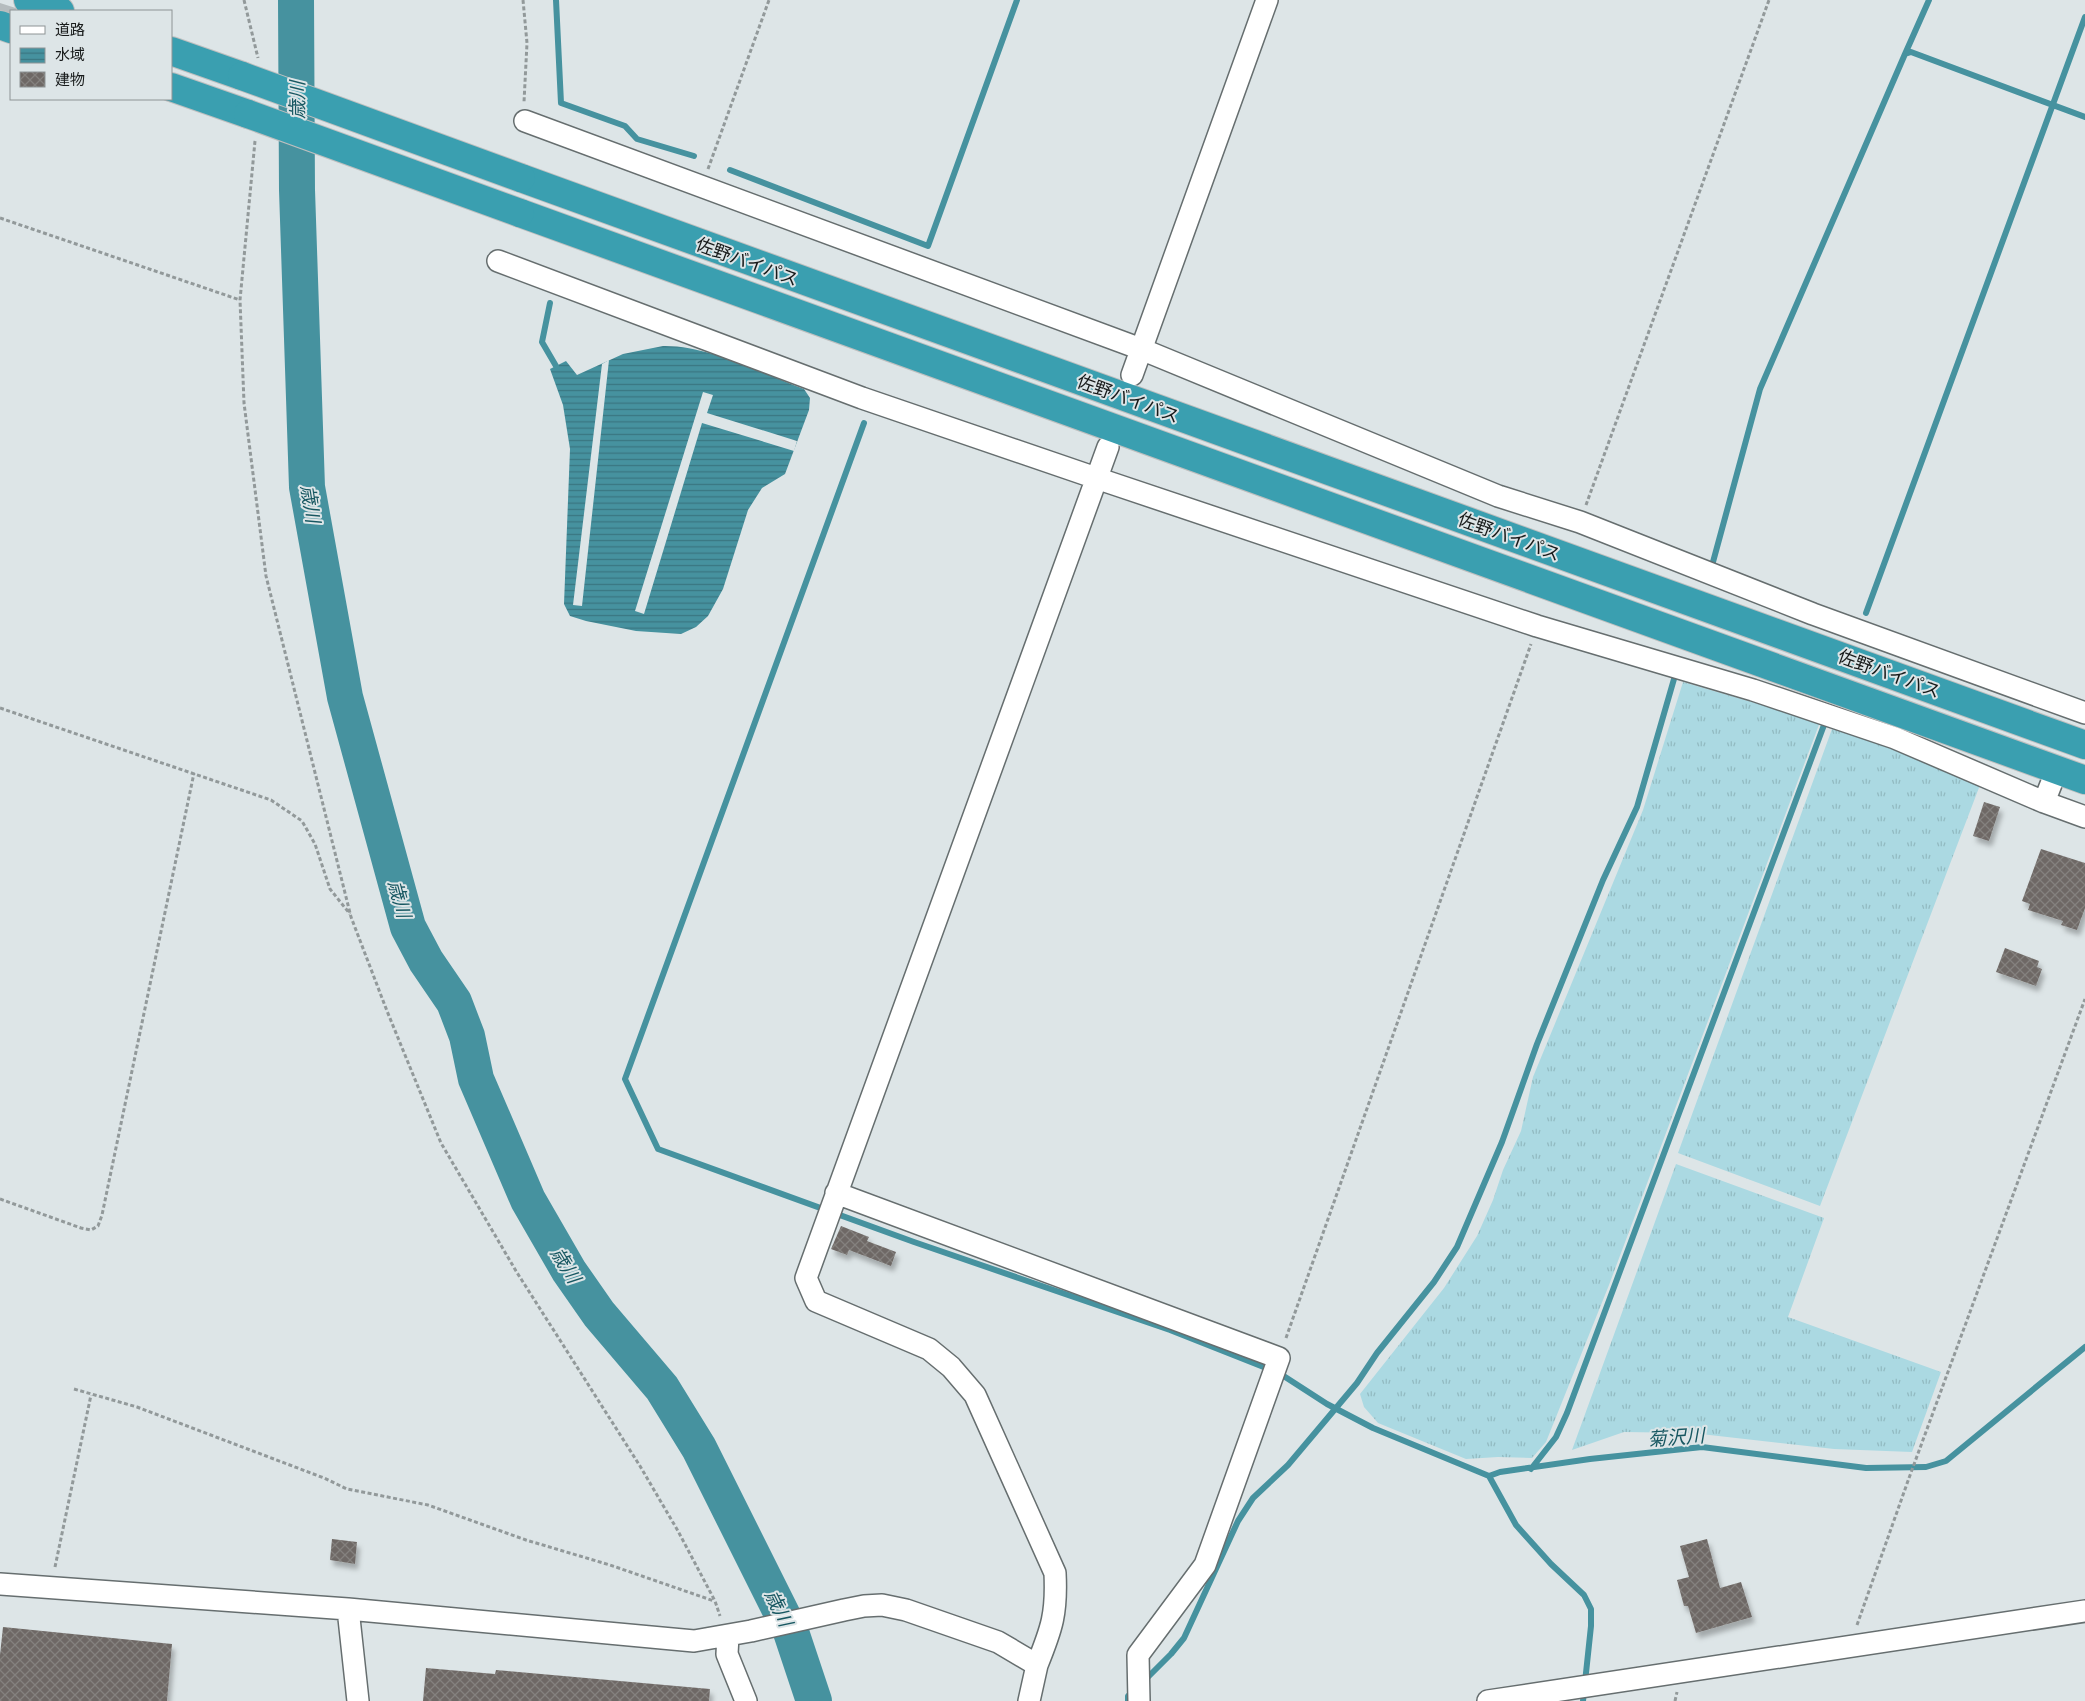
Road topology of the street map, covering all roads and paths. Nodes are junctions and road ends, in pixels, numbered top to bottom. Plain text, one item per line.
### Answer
1 (28, 0) edge
2 (244, 0) edge
3 (523, 0) edge
4 (769, 0) edge
5 (1267, 0) edge
6 (1769, 0) edge
7 (57, 10) edge
8 (172, 51) edge
9 (250, 68) junction
10 (172, 87) edge
11 (525, 121) joint
12 (252, 126) junction
13 (702, 186) junction
14 (0, 218) edge
15 (498, 261) dead end
16 (240, 300) junction
17 (1140, 349) junction
18 (1132, 375) dead end
19 (1108, 447) dead end
20 (1096, 478) junction
21 (1580, 522) junction
22 (1537, 626) junction
23 (0, 708) edge
24 (2085, 713) edge
25 (2085, 745) edge
26 (2057, 770) junction
27 (194, 773) junction
28 (2085, 780) edge
29 (2044, 802) junction
30 (2085, 817) edge
31 (351, 917) junction
32 (2085, 999) edge
33 (836, 1193) junction
34 (0, 1199) edge
35 (1279, 1358) junction
36 (74, 1389) dead end
37 (91, 1395) junction
38 (0, 1584) edge
39 (51, 1588) junction
40 (715, 1601) junction
41 (348, 1609) junction
42 (2085, 1611) edge
43 (728, 1636) junction
44 (1850, 1647) junction
45 (1036, 1665) junction
46 (358, 1701) edge
47 (746, 1701) edge
48 (1029, 1701) edge
49 (1139, 1701) edge
50 (1488, 1701) edge

1 - 7 highway
2 - 9 path
3 - 11 path
4 - 13 path
5 - 17 street
6 - 21 path
8 - 9 highway, 佐野バイパス
9 - 25 highway, 佐野バイパス, bridge
10 - 12 highway, 佐野バイパス
11 - 13 street
12 - 16 path
12 - 26 highway, 佐野バイパス, bridge
13 - 17 street
14 - 16 path
15 - 20 street
16 - 31 path
17 - 18 street
17 - 21 street
19 - 20 street
20 - 22 street
20 - 33 street
21 - 24 street
22 - 29 street
22 - 35 path
23 - 27 path
26 - 28 highway, 佐野バイパス
26 - 29 street
27 - 31 path
27 - 34 path
29 - 30 street
31 - 40 path
32 - 44 path
33 - 35 street
33 - 45 street
35 - 49 street
36 - 37 path
37 - 39 path
37 - 40 path
38 - 39 street
39 - 41 street
40 - 43 path
41 - 43 street
41 - 46 street
42 - 44 street
43 - 45 street
43 - 47 street
44 - 50 street
45 - 48 street

